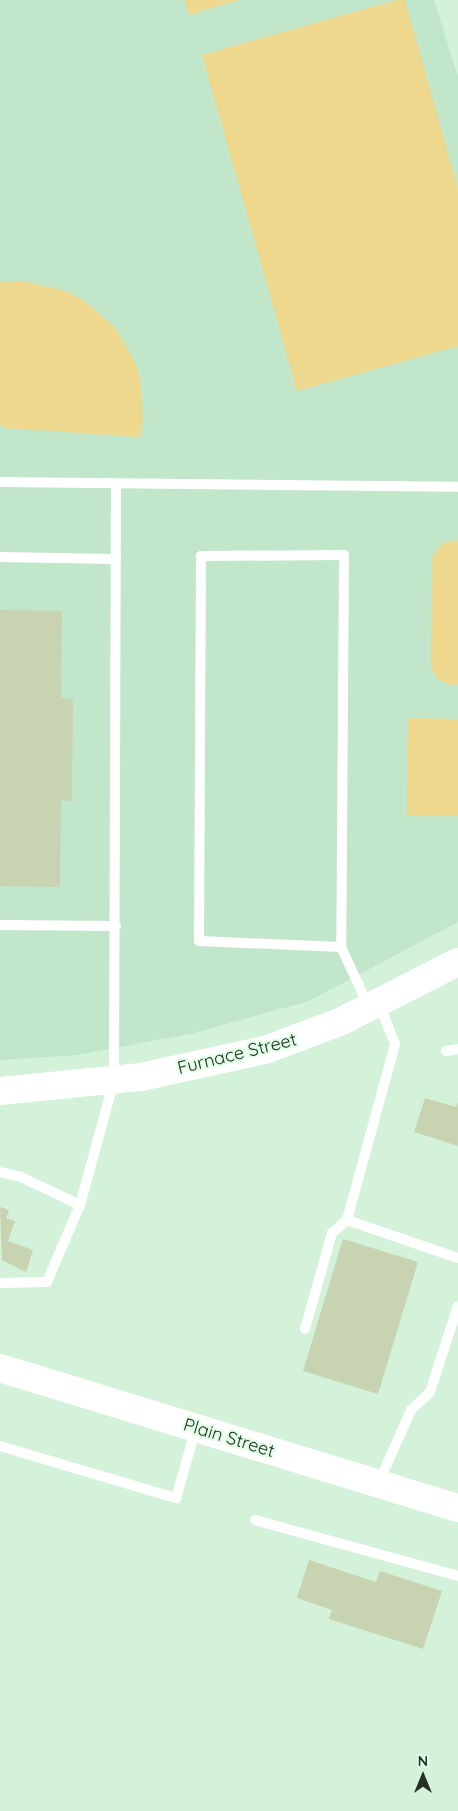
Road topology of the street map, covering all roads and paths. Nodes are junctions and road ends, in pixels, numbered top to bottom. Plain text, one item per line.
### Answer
1 (0, 482) edge
2 (116, 484) junction
3 (458, 487) edge
4 (0, 557) edge
5 (116, 558) junction
6 (0, 925) edge
7 (116, 926) junction
8 (341, 947) junction
9 (458, 962) edge
10 (374, 1006) junction
11 (458, 1049) edge
12 (446, 1050) dead end
13 (114, 1081) junction
14 (0, 1091) edge
15 (0, 1172) edge
16 (80, 1205) junction
17 (347, 1220) junction
18 (458, 1258) edge
19 (0, 1283) edge
20 (458, 1306) edge
21 (305, 1329) dead end
22 (0, 1368) edge
23 (196, 1428) junction
24 (0, 1446) edge
25 (378, 1483) junction
26 (458, 1508) edge
27 (255, 1520) dead end
28 (458, 1576) edge

1 - 2 lane
2 - 3 lane
2 - 5 lane
4 - 5 lane
5 - 7 lane
6 - 7 lane
7 - 13 lane
8 - 8 lane
8 - 10 lane
9 - 10 main road, Furnace Street
10 - 13 main road, Furnace Street
10 - 17 lane
11 - 12 lane
13 - 14 main road, Furnace Street
13 - 16 lane
15 - 16 lane
16 - 19 lane
17 - 18 lane
17 - 21 lane
20 - 25 lane
22 - 23 main road, Plain Street
23 - 24 lane
23 - 25 main road, Plain Street
25 - 26 main road, Plain Street
27 - 28 lane

